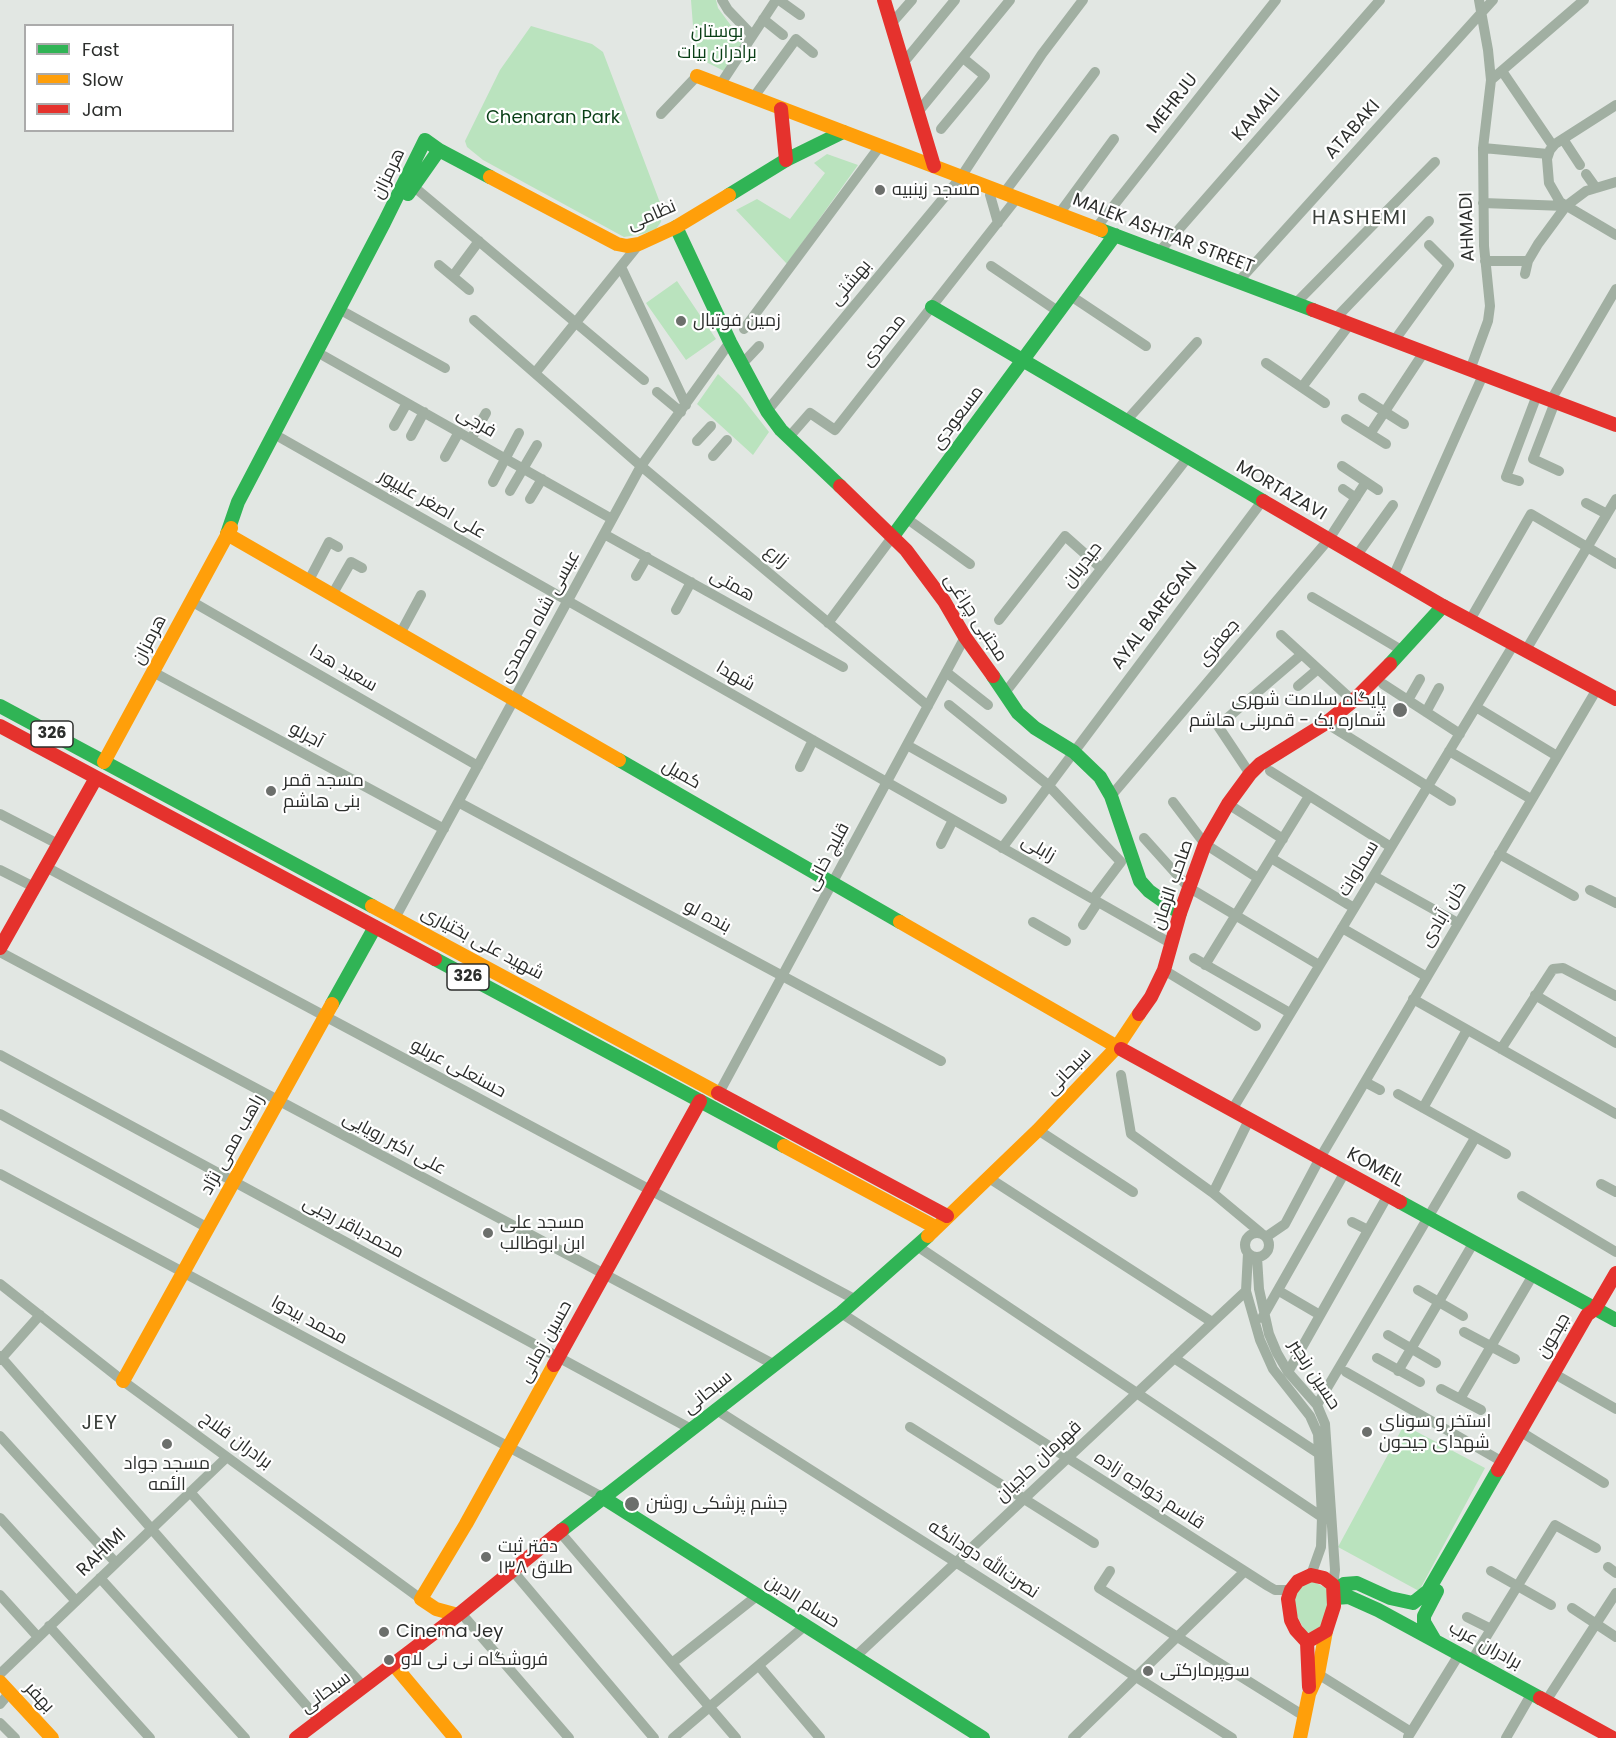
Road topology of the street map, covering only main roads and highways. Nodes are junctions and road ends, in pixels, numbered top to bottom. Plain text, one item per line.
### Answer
1 (884, 0) edge
2 (697, 76) road end
3 (781, 109) junction
4 (843, 132) junction
5 (439, 150) junction
6 (786, 160) junction
7 (934, 166) junction
8 (676, 227) junction
9 (1116, 235) junction
10 (932, 307) road end
11 (1023, 361) junction
12 (1616, 425) edge
13 (227, 534) junction
14 (893, 536) junction
15 (1443, 606) junction
16 (1616, 699) edge
17 (0, 706) edge
18 (0, 726) edge
19 (61, 738) junction
20 (52, 754) junction
21 (105, 762) junction
22 (96, 778) junction
23 (1180, 913) junction
24 (390, 915) junction
25 (375, 927) junction
26 (0, 948) edge
27 (1117, 1047) junction
28 (713, 1090) junction
29 (700, 1101) junction
30 (947, 1216) junction
31 (935, 1227) junction
32 (1616, 1274) edge
33 (1595, 1309) junction
34 (1616, 1320) edge
35 (123, 1381) road end
36 (602, 1497) junction
37 (1334, 1591) junction
38 (421, 1599) joint
39 (460, 1614) junction
40 (1326, 1631) junction
41 (1434, 1639) junction
42 (1307, 1642) junction
43 (394, 1665) junction
44 (5, 1687) edge
45 (1310, 1695) junction
46 (52, 1738) edge
47 (296, 1738) edge
48 (455, 1738) edge
49 (983, 1738) edge
50 (1300, 1738) edge
51 (1613, 1738) edge

1 - 7 main road
2 - 3 main road, MALEK ASHTAR STREET
3 - 4 main road, MALEK ASHTAR STREET
3 - 6 main road
4 - 6 main road, نظامی
4 - 7 main road, MALEK ASHTAR STREET
5 - 8 main road, نظامی
5 - 13 main road, هرمزان
5 - 13 main road, هرمزان
6 - 8 main road, نظامی
7 - 9 main road, MALEK ASHTAR STREET
8 - 14 main road, مجتبی چراغی
9 - 11 main road, مسعودی
9 - 12 main road, MALEK ASHTAR STREET
10 - 11 main road, MORTAZAVI
11 - 14 main road, مسعودی
11 - 15 main road, MORTAZAVI
13 - 21 main road, هرمزان
13 - 27 main road, کمیل
14 - 23 main road, مجتبی چراغی
15 - 16 main road, MORTAZAVI
15 - 23 main road, صاحب الزمان
17 - 19 main road, شهید علی بختیاری / 326
18 - 20 main road, شهید علی بختیاری / 326
19 - 20 main road
19 - 21 main road, شهید علی بختیاری / 326
20 - 22 main road, شهید علی بختیاری / 326
21 - 22 main road, هرمزان
21 - 24 main road, شهید علی بختیاری / 326
22 - 25 main road, شهید علی بختیاری / 326
22 - 26 main road, هرمزان
23 - 27 main road, صاحب الزمان
24 - 25 main road, راهب ممی نژاد
24 - 28 main road, شهید علی بختیاری / 326
25 - 29 main road, شهید علی بختیاری / 326
25 - 35 main road, راهب ممی نژاد
27 - 30 main road, سبحانی
27 - 33 main road, KOMEIL
28 - 29 main road, حسین زمانی
28 - 30 main road, شهید علی بختیاری / 326
29 - 31 main road, شهید علی بختیاری / 326
29 - 38 main road, حسین زمانی
30 - 31 main road, سبحانی
31 - 36 main road, سبحانی
32 - 33 main road
33 - 34 main road, KOMEIL
33 - 37 main road, جیحون
33 - 41 main road, جیحون
36 - 39 main road, سبحانی
36 - 49 main road, حسام الدین
37 - 40 main road
37 - 41 main road, برادران عرب
37 - 42 main road
38 - 39 main road, برادران فلاح
39 - 43 main road, سبحانی
40 - 42 main road
40 - 45 main road
41 - 51 main road, برادران عرب
42 - 45 main road
43 - 47 main road, سبحانی
43 - 48 main road
44 - 46 main road, بهفر
45 - 50 main road

